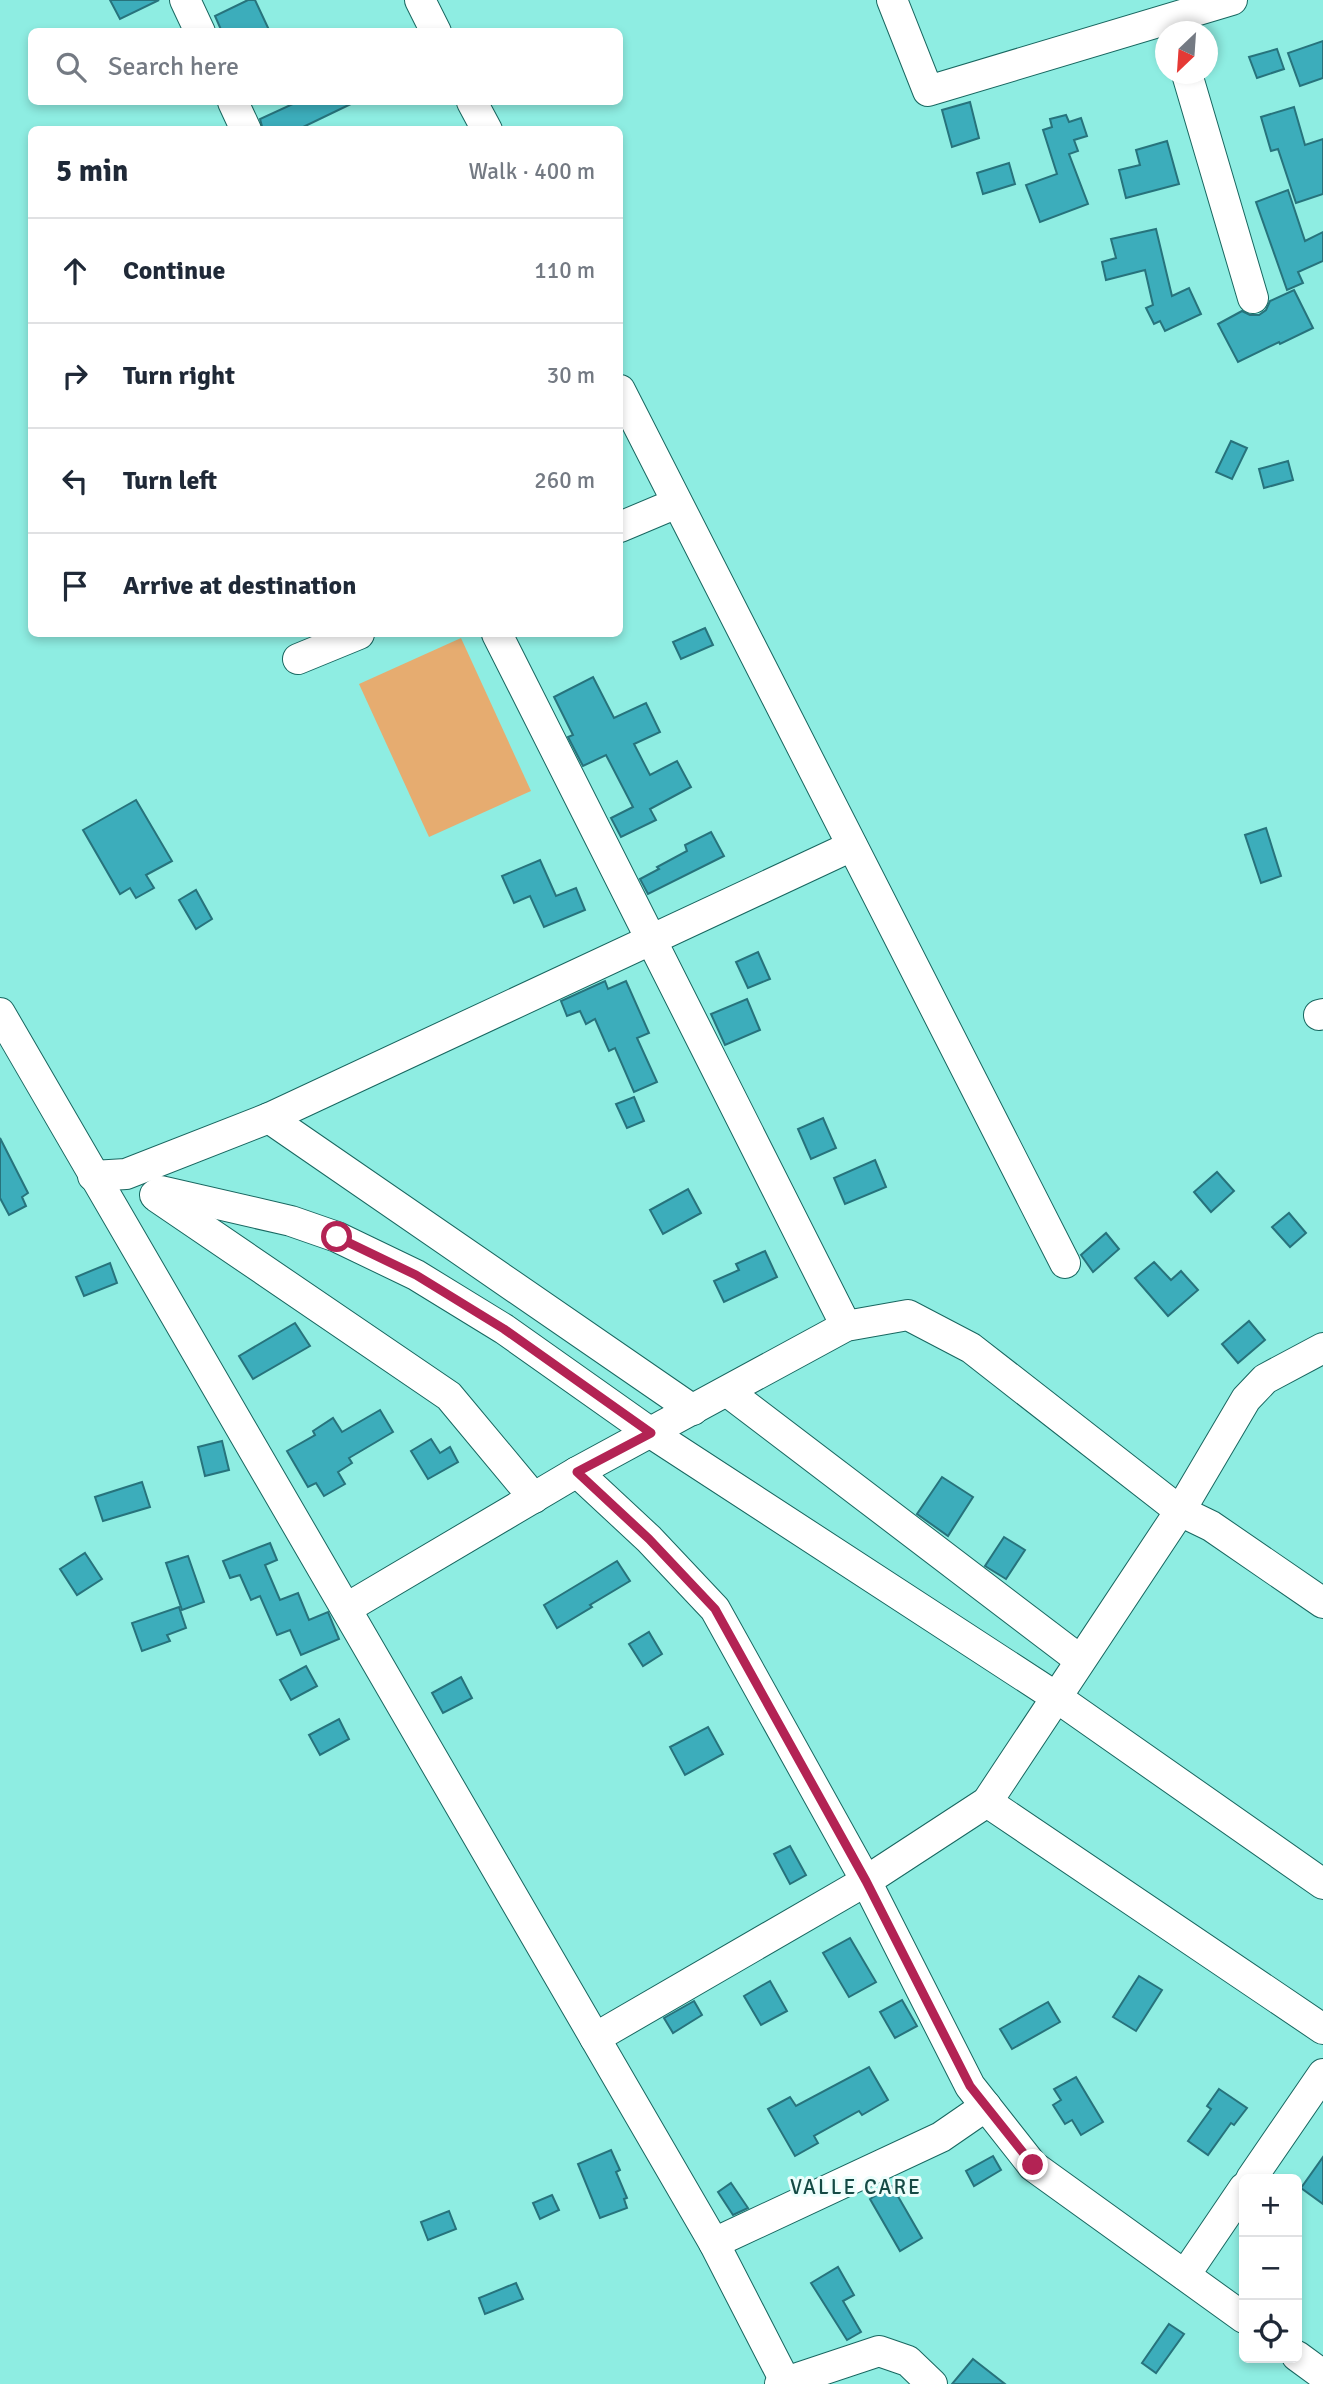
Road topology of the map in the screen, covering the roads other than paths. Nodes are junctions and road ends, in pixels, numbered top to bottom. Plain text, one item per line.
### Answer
1 (185, 0) edge
2 (420, 0) edge
3 (892, 0) edge
4 (1232, 0) edge
5 (1181, 16) edge
6 (198, 28) edge
7 (434, 28) edge
8 (1190, 84) edge
9 (234, 105) edge
10 (474, 105) edge
11 (244, 126) edge
12 (484, 126) edge
13 (1253, 298) dead end
14 (623, 396) edge
15 (677, 503) junction
16 (623, 526) edge
17 (352, 637) edge
18 (499, 637) edge
19 (298, 659) dead end
20 (852, 846) junction
21 (651, 940) junction
22 (0, 1013) edge
23 (269, 1118) junction
24 (126, 1174) junction
25 (93, 1176) junction
26 (155, 1195) junction
27 (1065, 1263) dead end
28 (846, 1326) junction
29 (1323, 1348) edge
30 (728, 1392) junction
31 (693, 1410) junction
32 (651, 1433) junction
33 (577, 1472) junction
34 (534, 1498) junction
35 (1180, 1511) junction
36 (1323, 1603) edge
37 (347, 1608) junction
38 (1080, 1660) junction
39 (1056, 1697) junction
40 (987, 1802) junction
41 (866, 1881) junction
42 (1323, 1884) edge
43 (1323, 2029) edge
44 (595, 2038) junction
45 (1323, 2074) edge
46 (986, 2106) junction
47 (1254, 2174) edge
48 (1239, 2195) edge
49 (714, 2244) junction
50 (1185, 2275) junction
51 (1239, 2314) edge
52 (1302, 2360) edge
53 (1323, 2375) edge
54 (783, 2383) edge
55 (932, 2384) edge

1 - 6 street
2 - 7 street
3 - 5 street
4 - 5 street
8 - 13 street
9 - 11 street
10 - 12 street
14 - 15 street
15 - 16 street
15 - 20 street
17 - 19 street
18 - 21 street
20 - 21 street
20 - 27 street
21 - 23 street
21 - 28 street
22 - 25 street
23 - 24 street
23 - 31 street
24 - 25 street
24 - 26 street
25 - 37 street
26 - 32 street
26 - 34 street
28 - 30 street
28 - 35 street
29 - 35 street
30 - 31 street
30 - 38 street
31 - 32 street
32 - 33 street
32 - 39 street
33 - 34 street
33 - 41 street
34 - 37 street
35 - 36 street
35 - 38 street
37 - 44 street
38 - 39 street
39 - 40 street
39 - 42 street
40 - 41 street
40 - 43 street
41 - 44 street
41 - 46 street
44 - 49 street
45 - 47 street
46 - 49 street
46 - 50 street
48 - 50 street
49 - 54 street
50 - 51 street
52 - 53 street
54 - 55 street

